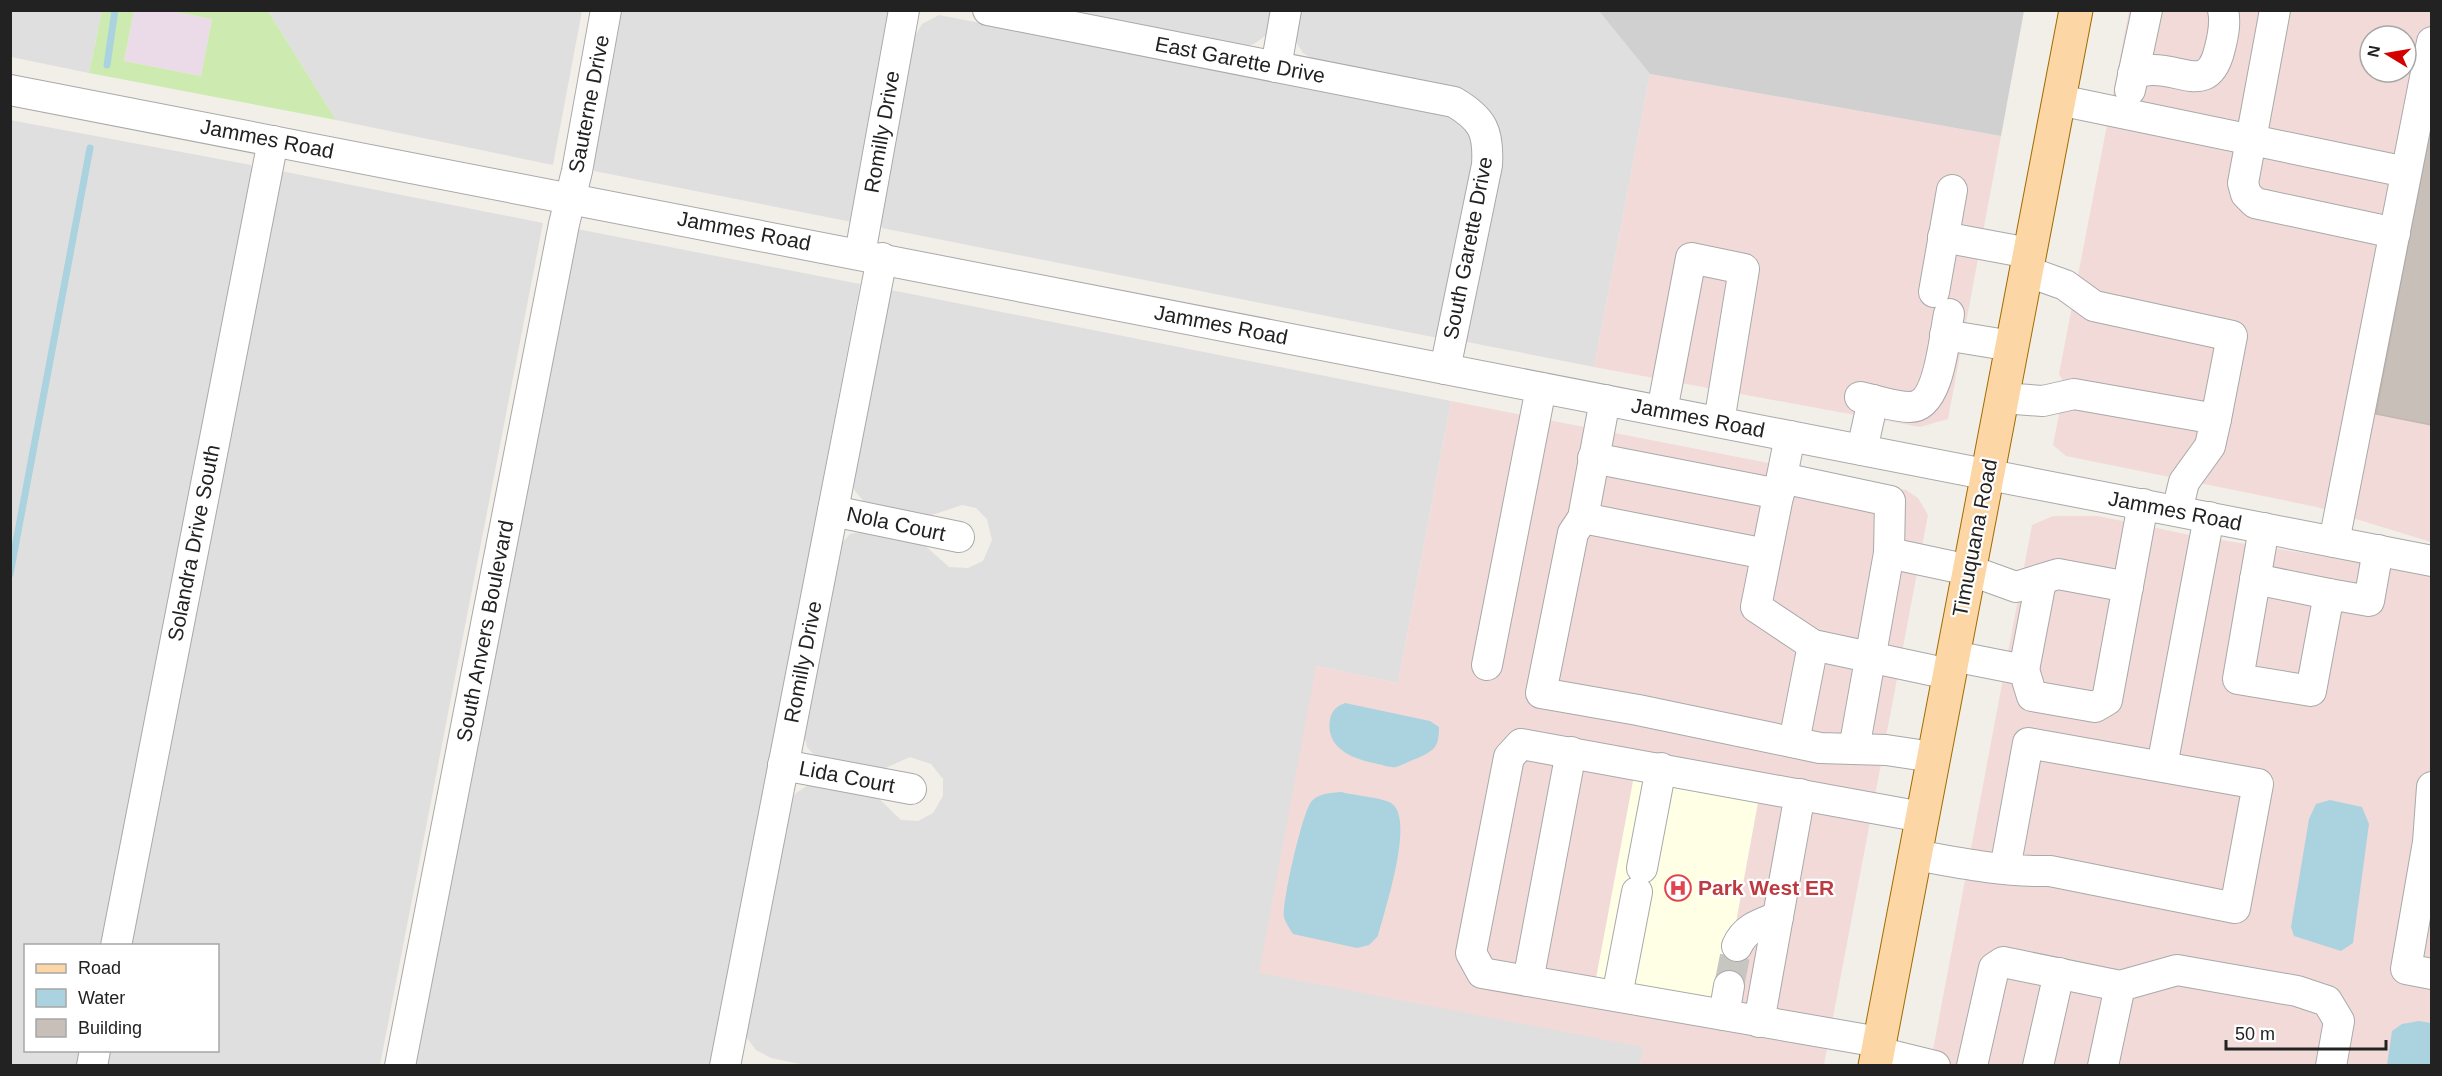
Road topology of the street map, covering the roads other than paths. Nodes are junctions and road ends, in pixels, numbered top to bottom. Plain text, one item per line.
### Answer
1 (606, 10) edge
2 (904, 10) edge
3 (988, 10) edge
4 (1286, 10) edge
5 (2076, 10) edge
6 (2147, 10) edge
7 (2223, 10) edge
8 (2275, 10) edge
9 (2432, 42) edge
10 (1276, 68) junction
11 (2133, 74) junction
12 (10, 90) edge
13 (2059, 100) junction
14 (2126, 114) junction
15 (1483, 127) joint
16 (2251, 139) junction
17 (273, 141) junction
18 (2406, 172) junction
19 (1952, 190) dead end
20 (570, 198) junction
21 (2395, 232) junction
22 (1943, 237) junction
23 (871, 256) junction
24 (2028, 262) junction
25 (1942, 314) junction
26 (2012, 346) junction
27 (1445, 369) junction
28 (1541, 388) junction
29 (2002, 398) junction
30 (1605, 400) junction
31 (1662, 411) junction
32 (2216, 419) junction
33 (1719, 422) junction
34 (1790, 436) junction
35 (1859, 449) junction
36 (1593, 458) junction
37 (1988, 474) junction
38 (1781, 486) junction
39 (1845, 491) junction
40 (2143, 504) junction
41 (833, 511) junction
42 (2177, 511) junction
43 (2209, 517) junction
44 (1583, 518) junction
45 (2264, 528) junction
46 (959, 537) dead end
47 (2334, 542) junction
48 (2378, 550) junction
49 (1888, 553) junction
50 (1766, 554) junction
51 (2432, 561) edge
52 (1969, 570) junction
53 (2255, 579) junction
54 (2041, 581) junction
55 (2128, 587) junction
56 (2329, 594) junction
57 (1813, 645) junction
58 (1870, 656) junction
59 (1487, 665) dead end
60 (1951, 665) junction
61 (2025, 670) junction
62 (1794, 742) junction
63 (1854, 749) junction
64 (1571, 752) junction
65 (1934, 757) junction
66 (783, 765) junction
67 (2162, 766) junction
68 (1661, 768) junction
69 (911, 789) dead end
70 (2431, 790) edge
71 (1800, 794) junction
72 (1922, 817) junction
73 (1915, 855) junction
74 (2005, 870) junction
75 (1778, 917) junction
76 (116, 944) edge
77 (1737, 946) tunnel mouth
78 (2059, 973) junction
79 (2432, 974) edge
80 (1528, 981) junction
81 (1729, 986) tunnel mouth
82 (2120, 986) junction
83 (1617, 996) junction
84 (1724, 1015) junction
85 (1759, 1022) junction
86 (1877, 1053) edge
87 (732, 1064) edge
88 (400, 1065) edge
89 (1935, 1065) edge
90 (1972, 1065) edge
91 (2038, 1065) edge
92 (2103, 1065) edge
93 (2331, 1065) edge

1 - 20 street, Sauterne Drive
2 - 23 street, Romilly Drive
3 - 10 street, East Garette Drive
4 - 10 street
5 - 13 main road, Timuquana Road
6 - 11 street
7 - 11 street
8 - 16 street
9 - 18 street
10 - 15 street, East Garette Drive
11 - 14 street
12 - 17 street, Jammes Road
13 - 14 street
13 - 24 main road, Timuquana Road
14 - 16 street
15 - 27 street, South Garette Drive
16 - 18 street
16 - 21 street
17 - 20 street, Jammes Road
17 - 76 street, Solandra Drive South
18 - 21 street
19 - 22 street
20 - 23 street, Jammes Road
20 - 88 street, South Anvers Boulevard
21 - 47 street
22 - 24 street
22 - 25 street
23 - 27 street, Jammes Road
23 - 41 street, Romilly Drive
24 - 26 main road, Timuquana Road
24 - 32 street
25 - 26 street
25 - 35 street
26 - 29 main road, Timuquana Road
27 - 28 street, Jammes Road
28 - 30 street, Jammes Road
28 - 59 street
29 - 32 street
29 - 37 main road, Timuquana Road
30 - 31 street, Jammes Road
30 - 36 street
31 - 33 street, Jammes Road
31 - 33 street
32 - 42 street
33 - 34 street, Jammes Road
34 - 35 street, Jammes Road
34 - 38 street
35 - 37 street, Jammes Road
35 - 39 street
36 - 38 street
36 - 44 street
37 - 40 street, Jammes Road
37 - 52 main road, Timuquana Road
38 - 39 street
38 - 50 street
39 - 49 street
40 - 42 street, Jammes Road
40 - 55 street
41 - 46 street, Nola Court
41 - 66 street, Romilly Drive
42 - 43 street, Jammes Road
43 - 45 street, Jammes Road
43 - 67 street
44 - 50 street
44 - 62 street
45 - 47 street, Jammes Road
45 - 53 street
47 - 48 street, Jammes Road
48 - 51 street, Jammes Road
48 - 56 street
49 - 52 street
49 - 58 street
50 - 57 street
52 - 54 street
52 - 60 main road, Timuquana Road
53 - 56 street
53 - 56 street
54 - 55 street
54 - 61 street
55 - 61 street
57 - 58 street
57 - 62 street
58 - 60 street
58 - 63 street
60 - 61 street
60 - 65 main road, Timuquana Road
62 - 63 street
63 - 65 street
64 - 68 street
64 - 80 street
64 - 80 street
65 - 72 main road, Timuquana Road
66 - 69 street, Lida Court
66 - 87 street, Romilly Drive
67 - 74 street
67 - 74 street
68 - 71 street
68 - 83 street
70 - 79 street
71 - 72 street
71 - 75 street
72 - 73 main road, Timuquana Road
73 - 74 street
73 - 86 main road, Timuquana Road
75 - 77 street
75 - 85 street
78 - 82 street
78 - 90 street
78 - 91 street
80 - 83 street
81 - 84 street
82 - 92 street
82 - 93 street
83 - 84 street
84 - 85 street
85 - 86 street
86 - 89 street

